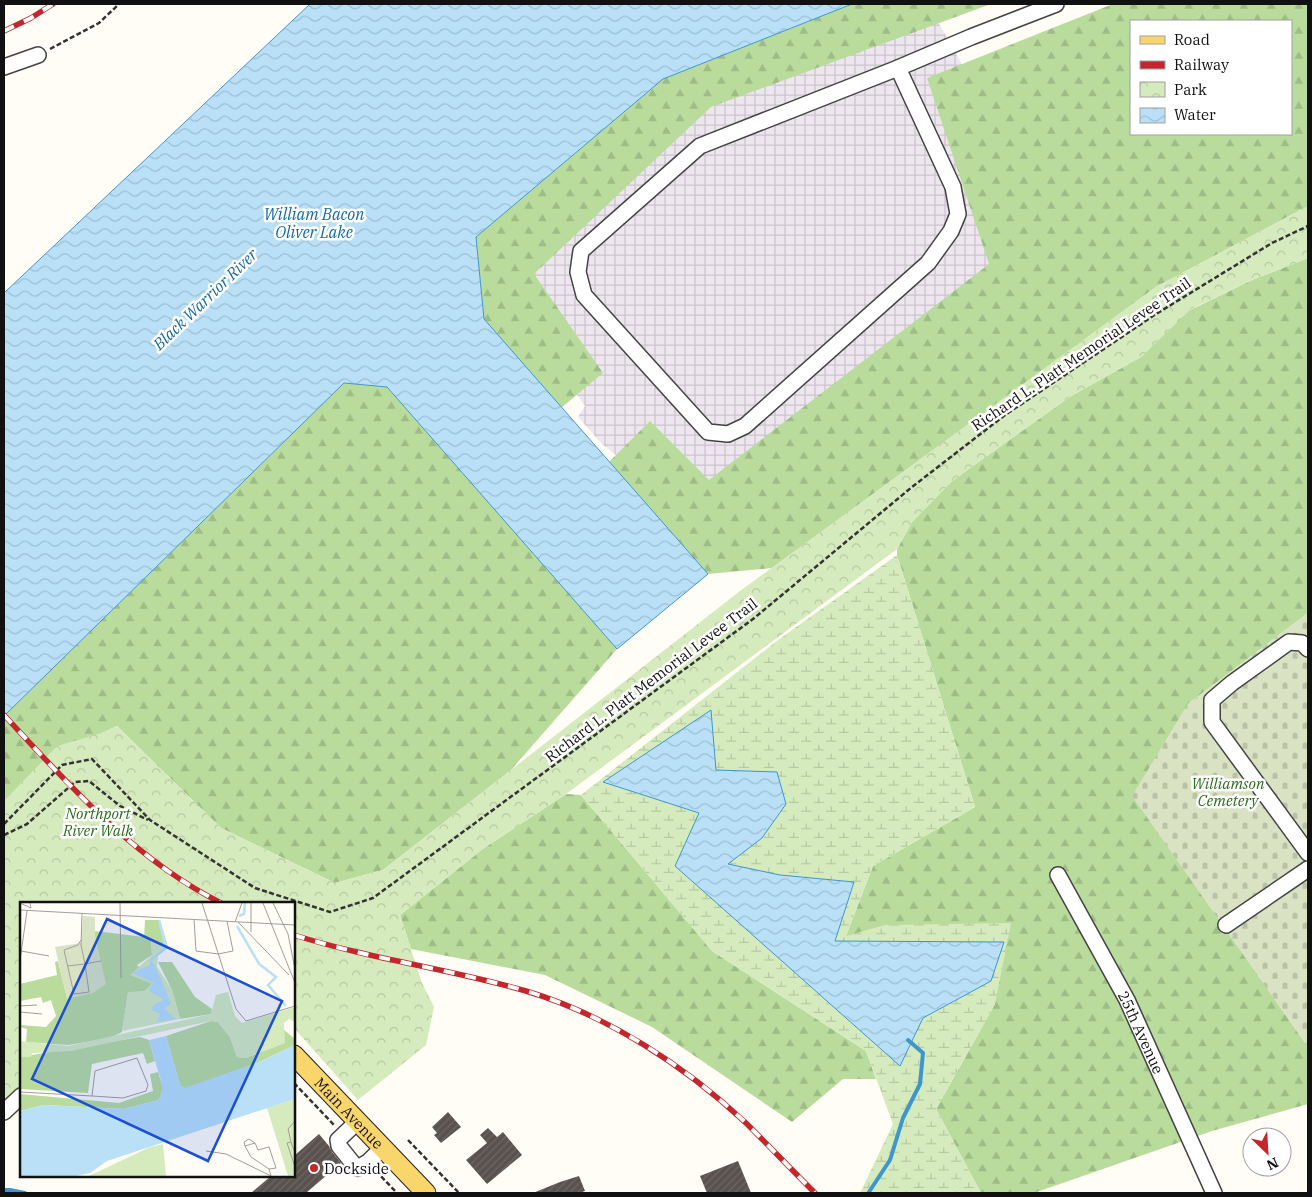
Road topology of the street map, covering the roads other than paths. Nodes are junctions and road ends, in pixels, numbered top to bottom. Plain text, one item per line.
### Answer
1 (1056, 4) edge
2 (38, 56) road end
3 (4, 67) edge
4 (898, 68) junction
5 (1308, 649) edge
6 (1308, 853) edge
7 (1308, 869) edge
8 (1058, 876) dead end
9 (1226, 925) dead end
10 (295, 1056) edge
11 (20, 1097) edge
12 (4, 1112) edge
13 (358, 1121) junction
14 (383, 1147) junction
15 (426, 1193) edge
16 (1214, 1193) edge

1 - 4 street
2 - 3 street
4 - 4 street
5 - 6 street
7 - 9 street
8 - 16 street, 25th Avenue
10 - 13 main road, Main Avenue
11 - 12 street
13 - 14 main road, Main Avenue
13 - 14 street
14 - 15 main road, Main Avenue

